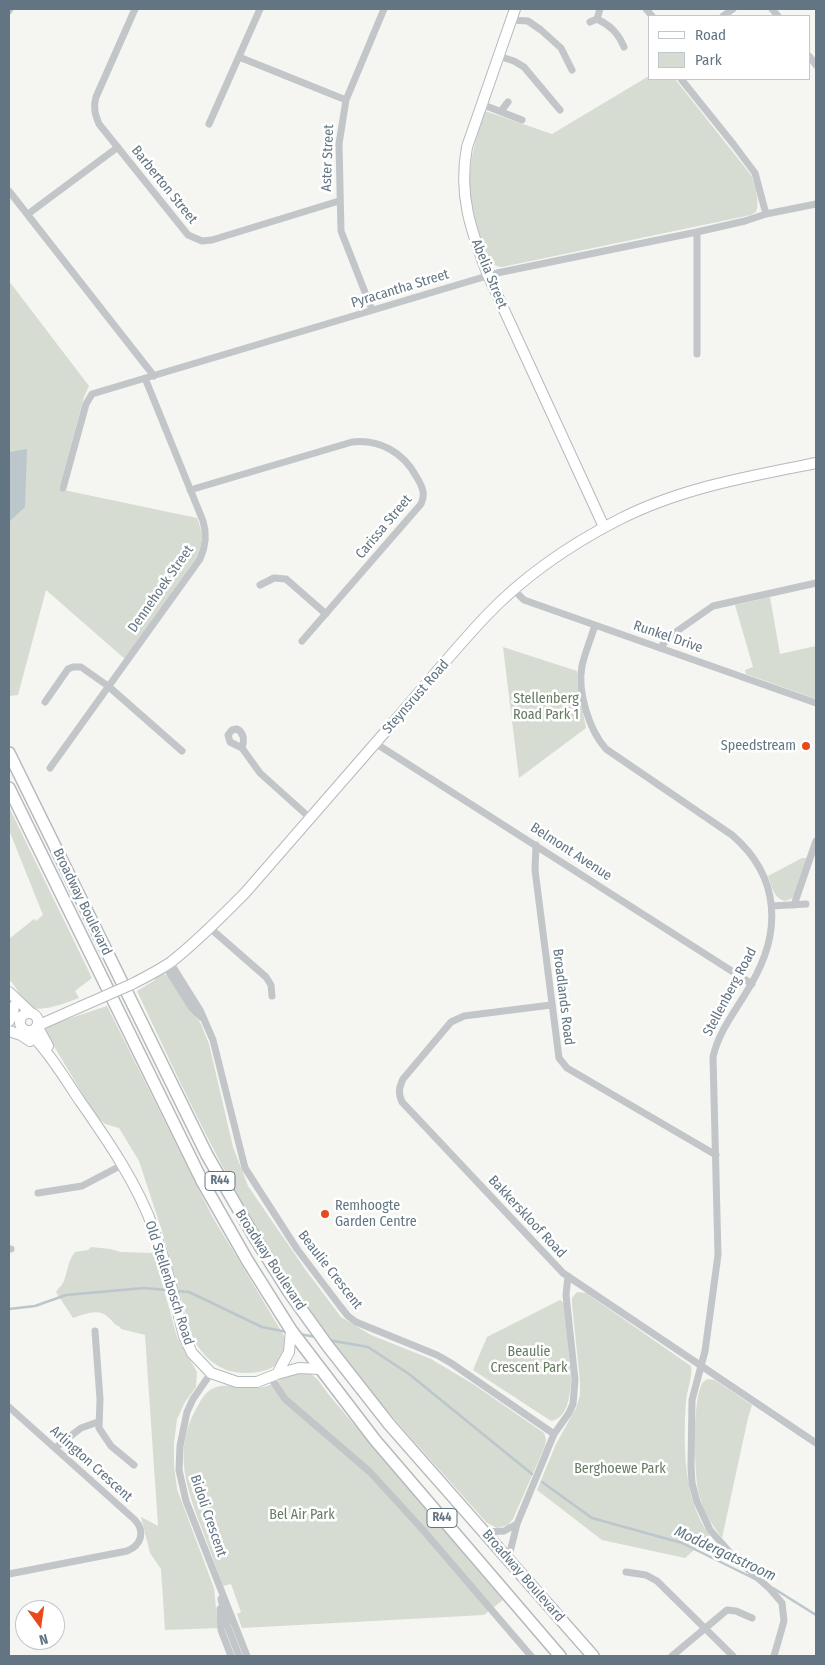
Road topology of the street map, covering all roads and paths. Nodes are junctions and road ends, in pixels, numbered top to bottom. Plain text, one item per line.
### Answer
1 (135, 9) edge
2 (260, 9) edge
3 (384, 9) edge
4 (515, 9) edge
5 (600, 9) edge
6 (511, 20) junction
7 (624, 47) dead end
8 (498, 56) junction
9 (239, 57) junction
10 (572, 70) dead end
11 (682, 80) edge
12 (346, 100) junction
13 (508, 102) dead end
14 (481, 104) junction
15 (560, 110) dead end
16 (501, 111) junction
17 (522, 120) dead end
18 (209, 124) dead end
19 (118, 147) junction
20 (9, 191) edge
21 (339, 201) junction
22 (816, 204) edge
23 (28, 214) junction
24 (766, 214) junction
25 (697, 232) junction
26 (488, 275) junction
27 (372, 310) junction
28 (698, 354) dead end
29 (154, 376) junction
30 (145, 378) junction
31 (816, 463) edge
32 (63, 488) dead end
33 (190, 490) junction
34 (604, 528) junction
35 (816, 583) edge
36 (260, 585) dead end
37 (514, 590) junction
38 (326, 614) junction
39 (595, 625) junction
40 (302, 641) dead end
41 (660, 648) junction
42 (108, 686) junction
43 (45, 702) dead end
44 (816, 703) edge
45 (375, 743) junction
46 (242, 748) dead end
47 (182, 751) dead end
48 (9, 753) edge
49 (50, 768) dead end
50 (9, 788) edge
51 (310, 818) junction
52 (816, 842) edge
53 (536, 845) junction
54 (806, 904) dead end
55 (794, 905) junction
56 (772, 906) junction
57 (210, 928) junction
58 (164, 966) junction
59 (752, 984) junction
60 (9, 994) edge
61 (272, 996) dead end
62 (14, 1006) junction
63 (551, 1006) junction
64 (66, 1012) junction
65 (32, 1014) junction
66 (20, 1019) junction
67 (9, 1021) edge
68 (9, 1025) edge
69 (32, 1028) junction
70 (9, 1031) edge
71 (54, 1064) junction
72 (66, 1080) junction
73 (716, 1155) junction
74 (122, 1165) junction
75 (38, 1193) dead end
76 (568, 1276) junction
77 (291, 1330) junction
78 (95, 1331) dead end
79 (701, 1367) junction
80 (320, 1370) junction
81 (211, 1373) junction
82 (273, 1375) junction
83 (9, 1407) edge
84 (98, 1422) junction
85 (554, 1434) junction
86 (816, 1443) edge
87 (55, 1448) junction
88 (134, 1465) dead end
89 (517, 1524) junction
90 (484, 1532) junction
91 (508, 1560) junction
92 (626, 1572) dead end
93 (9, 1574) edge
94 (224, 1611) junction
95 (752, 1618) dead end
96 (705, 1627) junction
97 (231, 1656) edge
98 (239, 1656) edge
99 (247, 1656) edge
100 (531, 1656) edge
101 (560, 1656) edge
102 (593, 1656) edge
103 (672, 1656) edge
104 (733, 1656) edge
105 (774, 1656) edge

1 - 19 street, Barberton Street
2 - 9 street
3 - 12 street, Aster Street
4 - 6 street, Abelia Street
5 - 7 street
6 - 8 street, Abelia Street
6 - 10 street
8 - 14 street, Abelia Street
8 - 15 street
9 - 12 street
9 - 18 street
11 - 24 street
12 - 21 street, Aster Street
13 - 16 street
14 - 16 street
14 - 26 street, Abelia Street
16 - 17 street
19 - 21 street, Barberton Street
19 - 23 street
20 - 23 street
21 - 27 street, Aster Street
22 - 24 street, Pyracantha Street
23 - 29 street
24 - 25 street, Pyracantha Street
25 - 26 street, Pyracantha Street
25 - 28 street
26 - 27 street, Pyracantha Street
26 - 34 street, Abelia Street
27 - 29 street, Pyracantha Street
29 - 30 street, Pyracantha Street
30 - 32 street, Pyracantha Street
30 - 33 street, Dennehoek Street
31 - 34 street, Steynsrust Road
33 - 38 street, Carissa Street
33 - 42 street, Dennehoek Street
34 - 37 street, Steynsrust Road
35 - 41 street
36 - 38 street
37 - 39 street, Runkel Drive
37 - 45 street, Steynsrust Road
38 - 40 street, Carissa Street
39 - 41 street, Runkel Drive
39 - 56 street, Stellenberg Road
41 - 44 street, Runkel Drive
42 - 43 street
42 - 47 street
42 - 49 street, Dennehoek Street
45 - 51 street, Steynsrust Road
45 - 53 street, Belmont Avenue
46 - 51 street
48 - 90 main road, Broadway Boulevard / R44
50 - 77 main road, Broadway Boulevard / R44
51 - 57 street, Steynsrust Road
52 - 55 street
53 - 59 street, Belmont Avenue
53 - 63 street, Broadlands Road
54 - 55 street
55 - 56 street
56 - 59 street, Stellenberg Road
57 - 58 street, Steynsrust Road
57 - 61 street
58 - 64 street, Steynsrust Road, bridge
58 - 85 street, Beaulie Crescent
59 - 73 street, Stellenberg Road
60 - 62 street
60 - 65 street
62 - 66 street
62 - 67 street
63 - 73 street, Broadlands Road
63 - 76 street, Bakkerskloof Road
64 - 65 street, Steynsrust Road
64 - 69 street, Steynsrust Road
65 - 66 street
65 - 69 street
66 - 68 street
66 - 69 street
69 - 70 street
69 - 71 street, Old Stellenbosch Road
69 - 72 street, Old Stellenbosch Road
70 - 71 street
71 - 72 street, Old Stellenbosch Road
72 - 74 street, Old Stellenbosch Road
73 - 79 street, Stellenberg Road
74 - 75 street
74 - 81 street, Old Stellenbosch Road
76 - 79 street, Bakkerskloof Road
76 - 85 street
77 - 80 main road, Broadway Boulevard / R44
77 - 82 street
78 - 84 street
79 - 86 street, Bakkerskloof Road
79 - 105 street, Stellenberg Road
80 - 82 street, Old Stellenbosch Road
80 - 101 main road, Broadway Boulevard / R44
81 - 82 street, Old Stellenbosch Road
81 - 94 street, Bidoli Crescent
82 - 100 street
83 - 87 street, Arlington Crescent
84 - 87 street
84 - 88 street
85 - 89 street
87 - 93 street, Arlington Crescent
89 - 90 street
89 - 91 street
90 - 91 main road, Broadway Boulevard / R44
91 - 102 main road, Broadway Boulevard / R44
92 - 96 street
94 - 97 street, Bidoli Crescent
94 - 98 street, Bidoli Crescent
94 - 99 street, Bidoli Crescent
95 - 96 street
96 - 103 street
96 - 104 street

